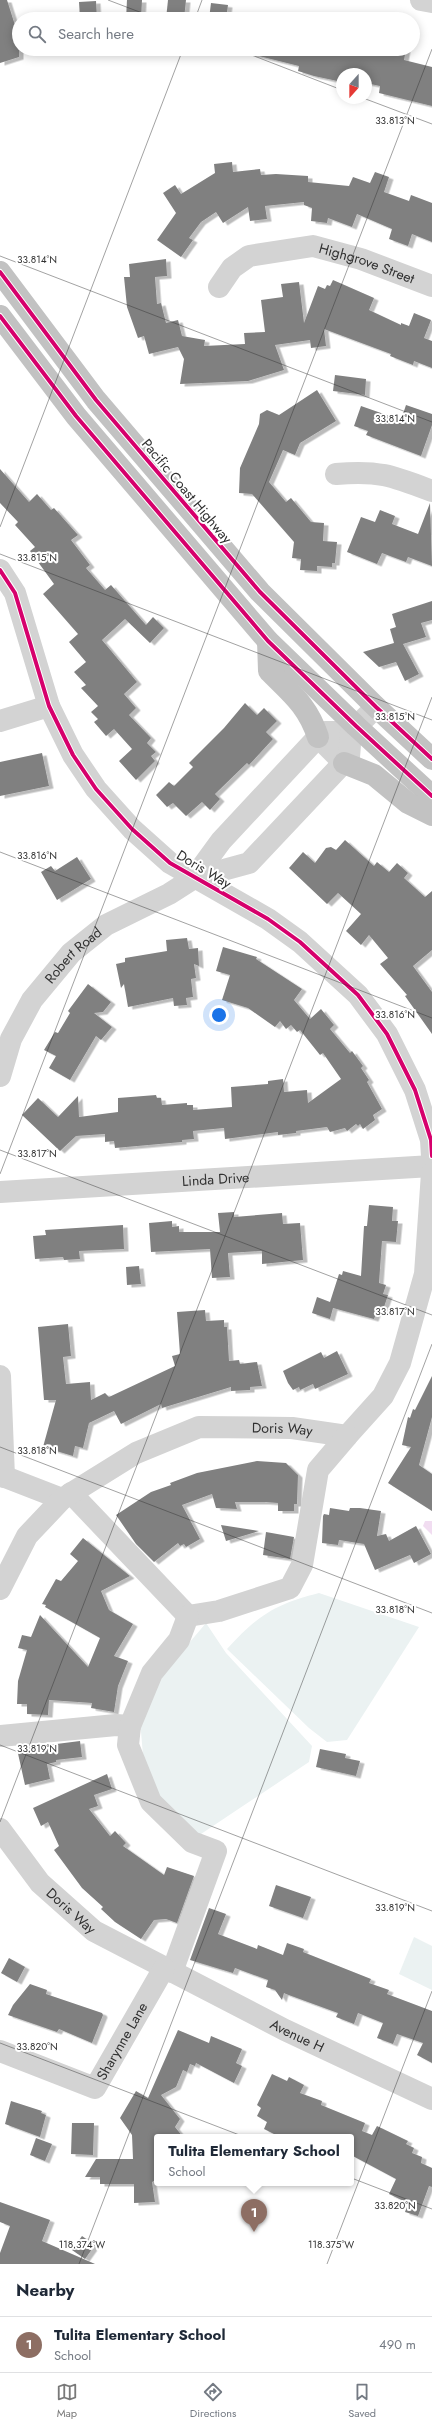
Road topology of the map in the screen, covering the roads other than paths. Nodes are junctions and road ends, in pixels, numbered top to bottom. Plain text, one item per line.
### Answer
1 (421, 0) edge
2 (432, 2) edge
3 (0, 272) edge
4 (432, 286) edge
5 (219, 287) dead end
6 (0, 316) edge
7 (336, 474) dead end
8 (432, 491) edge
9 (0, 570) edge
10 (268, 641) junction
11 (49, 706) junction
12 (376, 707) junction
13 (0, 721) edge
14 (354, 729) junction
15 (318, 737) junction
16 (432, 759) edge
17 (344, 763) junction
18 (432, 796) edge
19 (432, 814) edge
20 (194, 878) junction
21 (0, 1076) edge
22 (432, 1156) edge
23 (432, 1166) edge
24 (432, 1173) edge
25 (0, 1192) edge
26 (0, 1376) edge
27 (348, 1436) junction
28 (2, 1476) edge
29 (67, 1496) junction
30 (0, 1590) edge
31 (188, 1616) junction
32 (130, 1726) junction
33 (0, 1736) edge
34 (0, 1828) edge
35 (168, 1970) junction
36 (0, 2050) edge
37 (432, 2099) edge

1 - 2 street
3 - 12 highway, Pacific Coast Highway
4 - 5 street, Highgrove Street
6 - 10 highway
7 - 8 street
9 - 11 street, Doris Way
10 - 14 highway
10 - 15 highway
11 - 13 street
11 - 20 street, Doris Way
12 - 14 street
12 - 16 highway, Pacific Coast Highway
14 - 15 street
14 - 17 street, Robert Road
14 - 18 highway
15 - 17 street
15 - 20 street, Robert Road
17 - 19 highway
17 - 20 street, Robert Road
20 - 21 street, Robert Road
20 - 22 street, Doris Way
23 - 25 street, Linda Drive
24 - 27 street
26 - 28 street
27 - 29 street, Doris Way
27 - 31 street
28 - 29 street
29 - 30 street, Doris Way
29 - 31 street
31 - 32 street
32 - 33 street
32 - 35 street
34 - 35 street, Doris Way
35 - 36 street, Sharynne Lane
35 - 37 street, Avenue H

